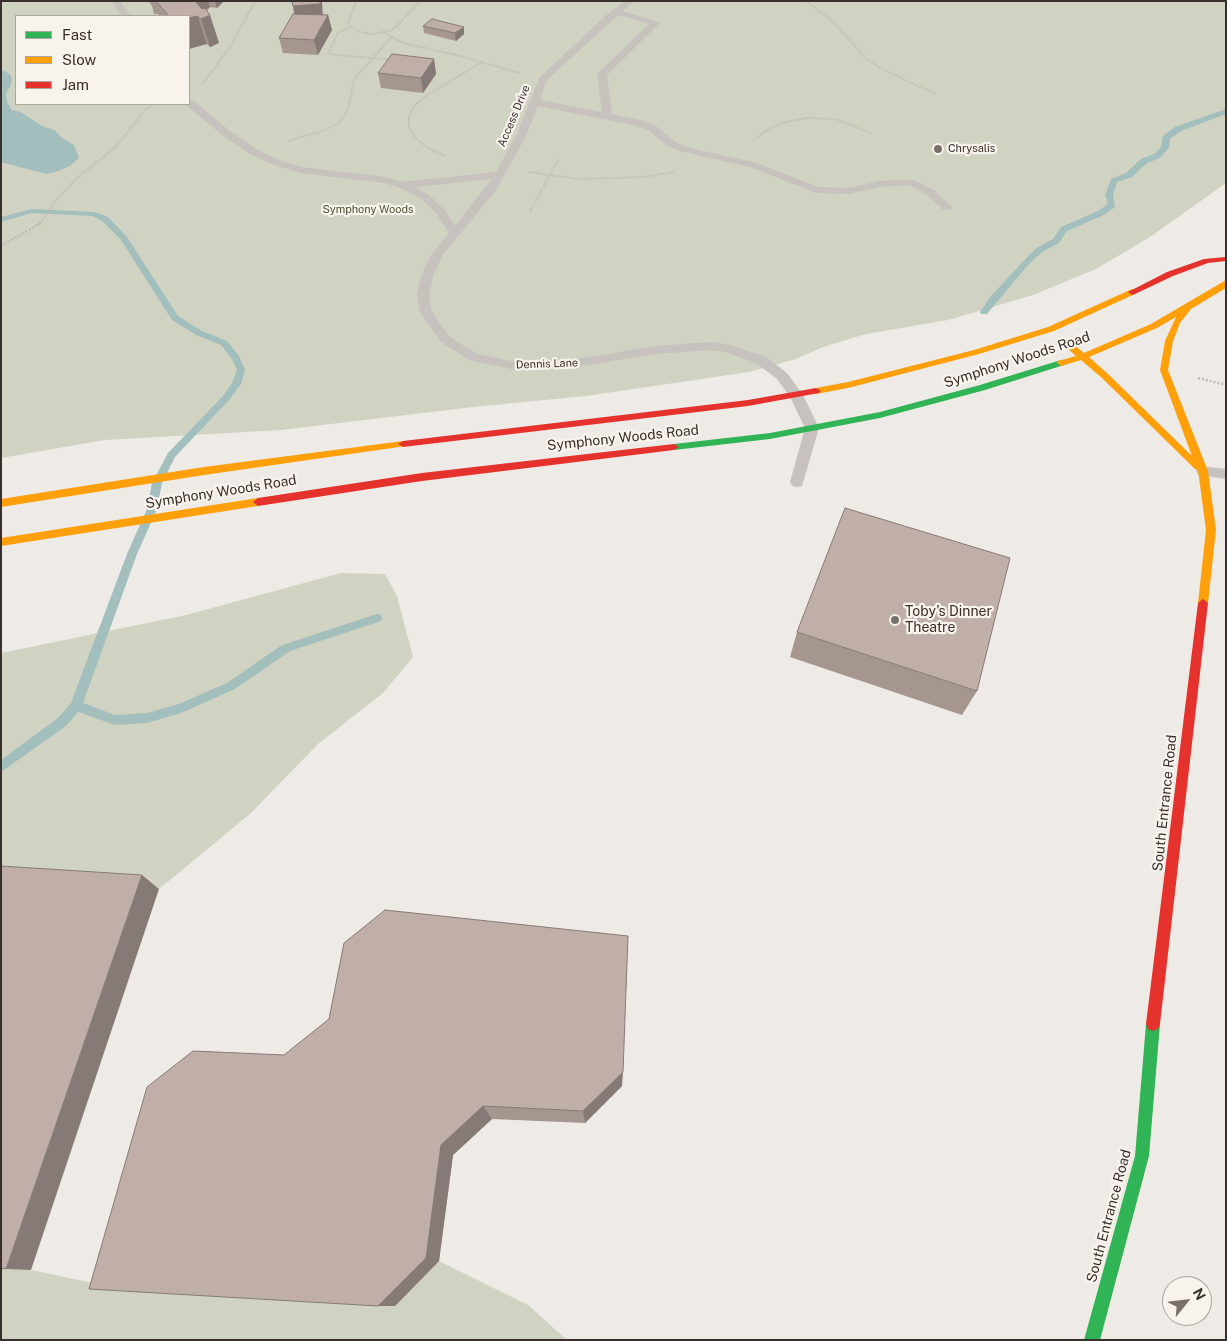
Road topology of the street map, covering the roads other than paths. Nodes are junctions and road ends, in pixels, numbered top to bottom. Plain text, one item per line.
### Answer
1 (115, 1) edge
2 (631, 1) edge
3 (617, 12) junction
4 (126, 15) edge
5 (534, 102) junction
6 (190, 103) edge
7 (607, 116) junction
8 (502, 172) junction
9 (400, 185) junction
10 (947, 208) dead end
11 (455, 234) junction
12 (1226, 259) edge
13 (1226, 283) edge
14 (1187, 308) junction
15 (1051, 329) junction
16 (1082, 357) junction
17 (796, 395) junction
18 (812, 428) junction
19 (654, 437) dead end
20 (626, 452) junction
21 (1203, 471) junction
22 (1226, 474) edge
23 (797, 482) dead end
24 (1, 503) edge
25 (1, 542) edge
26 (1092, 1340) edge

1 - 4 lane
2 - 3 lane, Access Drive
3 - 5 lane, Access Drive
3 - 7 lane
5 - 7 lane
5 - 8 lane, Access Drive
6 - 9 lane
7 - 10 lane
8 - 9 lane
8 - 11 lane, Access Drive
9 - 11 lane
11 - 17 lane, Dennis Lane
12 - 15 street, Symphony Woods Road
13 - 14 street, Symphony Woods Road
14 - 16 street, Symphony Woods Road
14 - 21 street, South Entrance Road
15 - 16 street
15 - 17 street, Symphony Woods Road
16 - 18 street, Symphony Woods Road
16 - 21 street
17 - 18 lane, Dennis Lane
17 - 24 street, Symphony Woods Road
18 - 20 street, Symphony Woods Road
18 - 23 lane
19 - 20 street
20 - 25 street, Symphony Woods Road
21 - 22 lane
21 - 26 street, South Entrance Road

